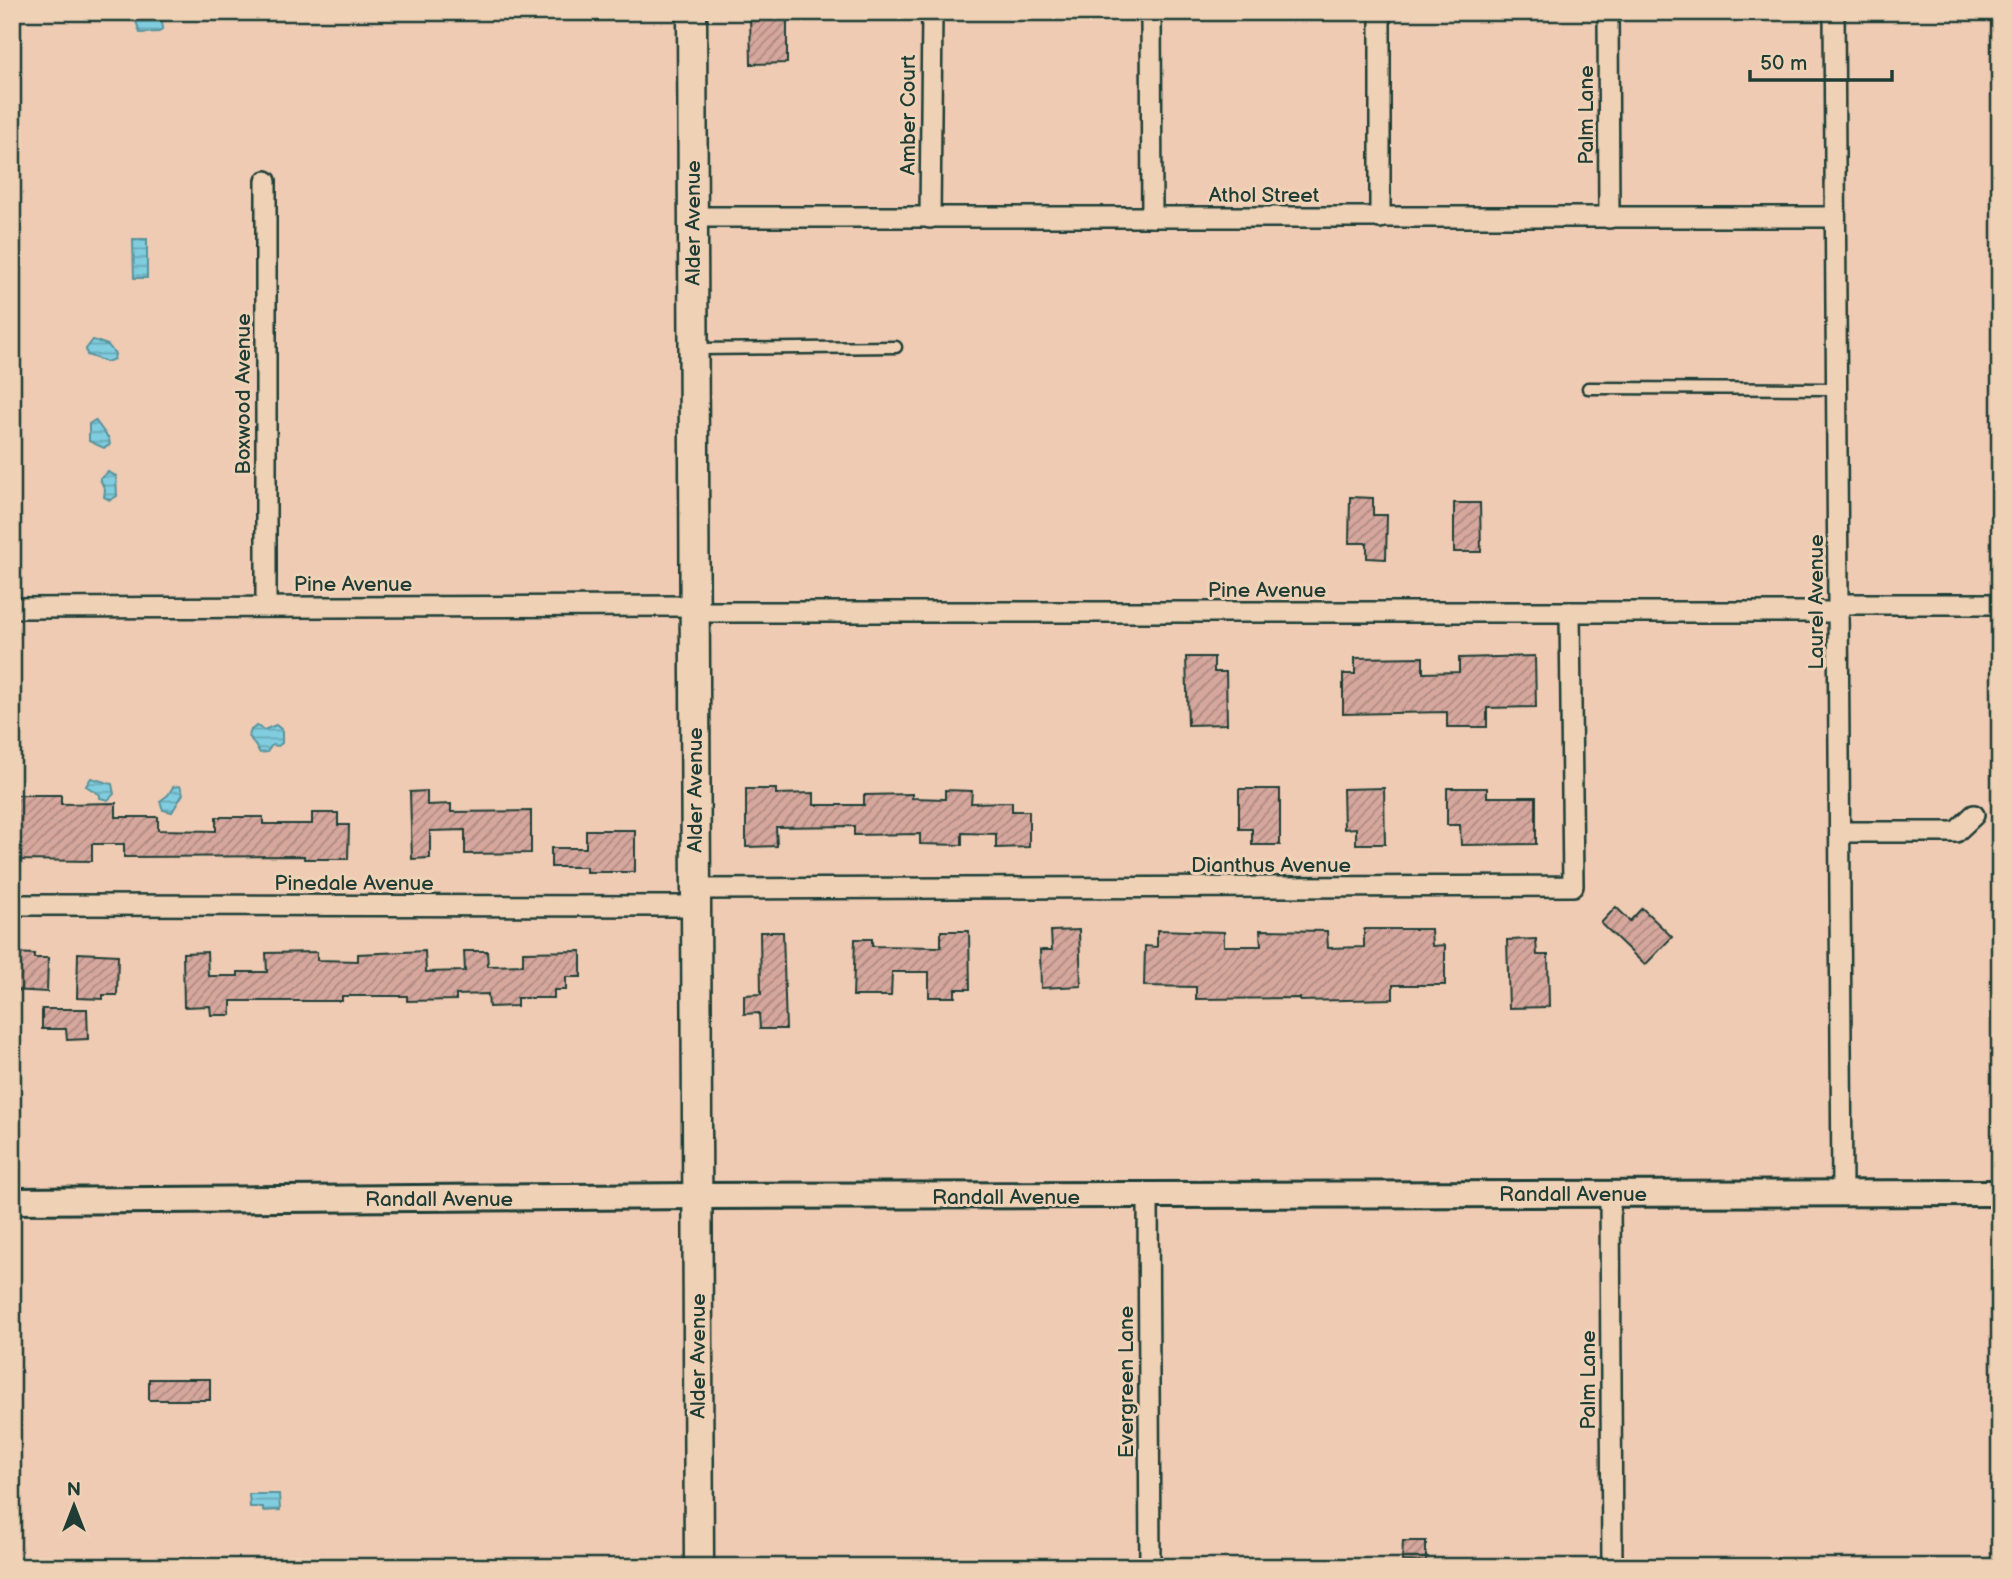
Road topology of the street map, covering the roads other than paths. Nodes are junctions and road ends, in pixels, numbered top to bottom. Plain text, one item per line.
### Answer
1 (692, 12) edge
2 (932, 12) edge
3 (1151, 12) edge
4 (1380, 12) edge
5 (1608, 12) edge
6 (1834, 12) edge
7 (266, 181) dead end
8 (692, 217) junction
9 (1152, 217) junction
10 (1835, 217) junction
11 (930, 218) junction
12 (1380, 218) junction
13 (1609, 218) junction
14 (896, 346) dead end
15 (693, 349) junction
16 (1588, 388) dead end
17 (1838, 389) junction
18 (2000, 604) edge
19 (266, 607) junction
20 (12, 608) edge
21 (1839, 608) junction
22 (695, 609) junction
23 (1570, 612) junction
24 (1974, 815) dead end
25 (1840, 832) junction
26 (695, 898) junction
27 (12, 905) edge
28 (1842, 1192) junction
29 (2000, 1193) edge
30 (1610, 1194) junction
31 (698, 1196) junction
32 (1148, 1197) junction
33 (12, 1201) edge
34 (699, 1567) edge
35 (1150, 1567) edge
36 (1612, 1567) edge

1 - 8 main road, Alder Avenue
2 - 11 street, Amber Court
3 - 9 street
4 - 12 street
5 - 13 street, Palm Lane
6 - 10 street, Laurel Avenue
7 - 19 street, Boxwood Avenue
8 - 11 street, Athol Street
8 - 15 main road, Alder Avenue
9 - 11 street, Athol Street
9 - 12 street, Athol Street
10 - 13 street, Athol Street
10 - 17 street, Laurel Avenue
12 - 13 street, Athol Street
14 - 15 lane
15 - 22 main road, Alder Avenue
16 - 17 lane
17 - 21 street, Laurel Avenue
18 - 21 street, Pine Avenue
19 - 20 street, Pine Avenue
19 - 22 street, Pine Avenue
21 - 23 street, Pine Avenue
21 - 25 street, Laurel Avenue
22 - 23 street, Pine Avenue
22 - 26 main road, Alder Avenue
23 - 26 street, Dianthus Avenue
24 - 25 street
25 - 28 street, Laurel Avenue
26 - 27 street, Pinedale Avenue
26 - 31 main road, Alder Avenue
28 - 29 street, Randall Avenue
28 - 30 street, Randall Avenue
30 - 32 street, Randall Avenue
30 - 36 street, Palm Lane
31 - 32 street, Randall Avenue
31 - 33 street, Randall Avenue
31 - 34 main road, Alder Avenue
32 - 35 street, Evergreen Lane

